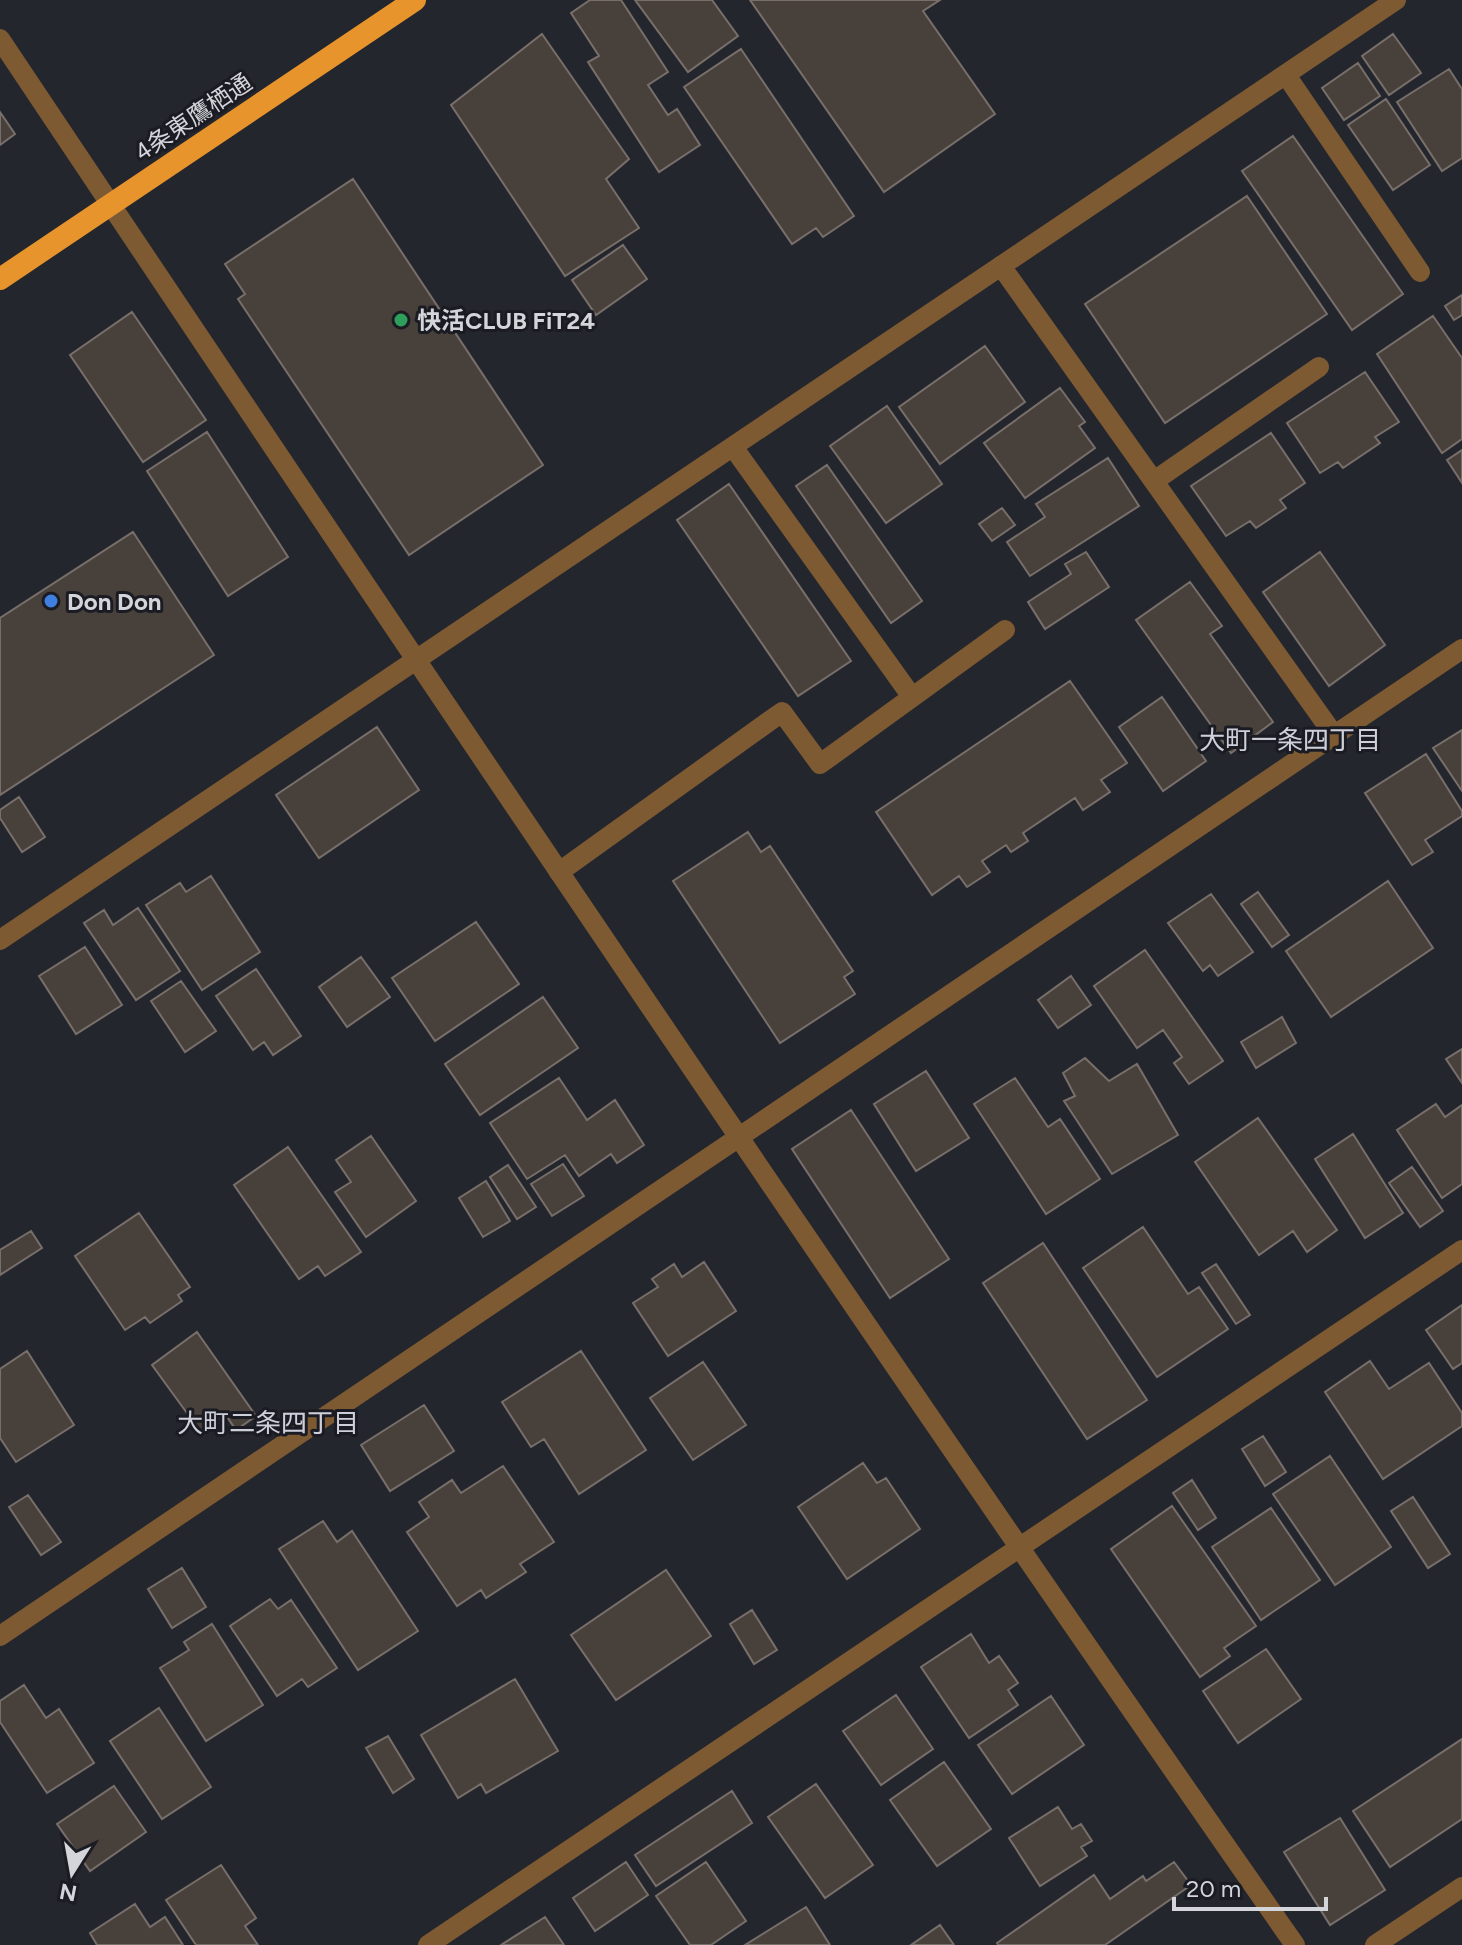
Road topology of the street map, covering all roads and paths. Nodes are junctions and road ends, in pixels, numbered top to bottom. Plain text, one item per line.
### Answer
1 (415, 0) edge
2 (1396, 0) edge
3 (0, 39) edge
4 (1286, 75) junction
5 (110, 204) junction
6 (1001, 266) junction
7 (1420, 272) dead end
8 (0, 279) edge
9 (1319, 367) dead end
10 (733, 447) junction
11 (1154, 481) junction
12 (1005, 630) dead end
13 (1462, 649) edge
14 (416, 660) junction
15 (912, 697) junction
16 (1334, 735) junction
17 (559, 872) junction
18 (0, 940) edge
19 (737, 1138) junction
20 (1462, 1250) edge
21 (1019, 1549) junction
22 (0, 1636) edge
23 (1462, 1887) edge
24 (428, 1945) edge
25 (1295, 1945) edge
26 (1375, 1945) edge

1 - 5 highway, 4条東鷹栖通
2 - 4 street
3 - 5 street
4 - 6 street
4 - 7 street
5 - 8 highway, 4条東鷹栖通
5 - 14 street
6 - 10 street
6 - 11 street
9 - 11 street
10 - 14 street
10 - 15 street
11 - 16 street
12 - 15 street
13 - 16 street
14 - 17 street
14 - 18 street
15 - 17 street
16 - 19 street
17 - 19 street
19 - 21 street
19 - 22 street
20 - 21 street
21 - 24 street
21 - 25 street
23 - 26 street

